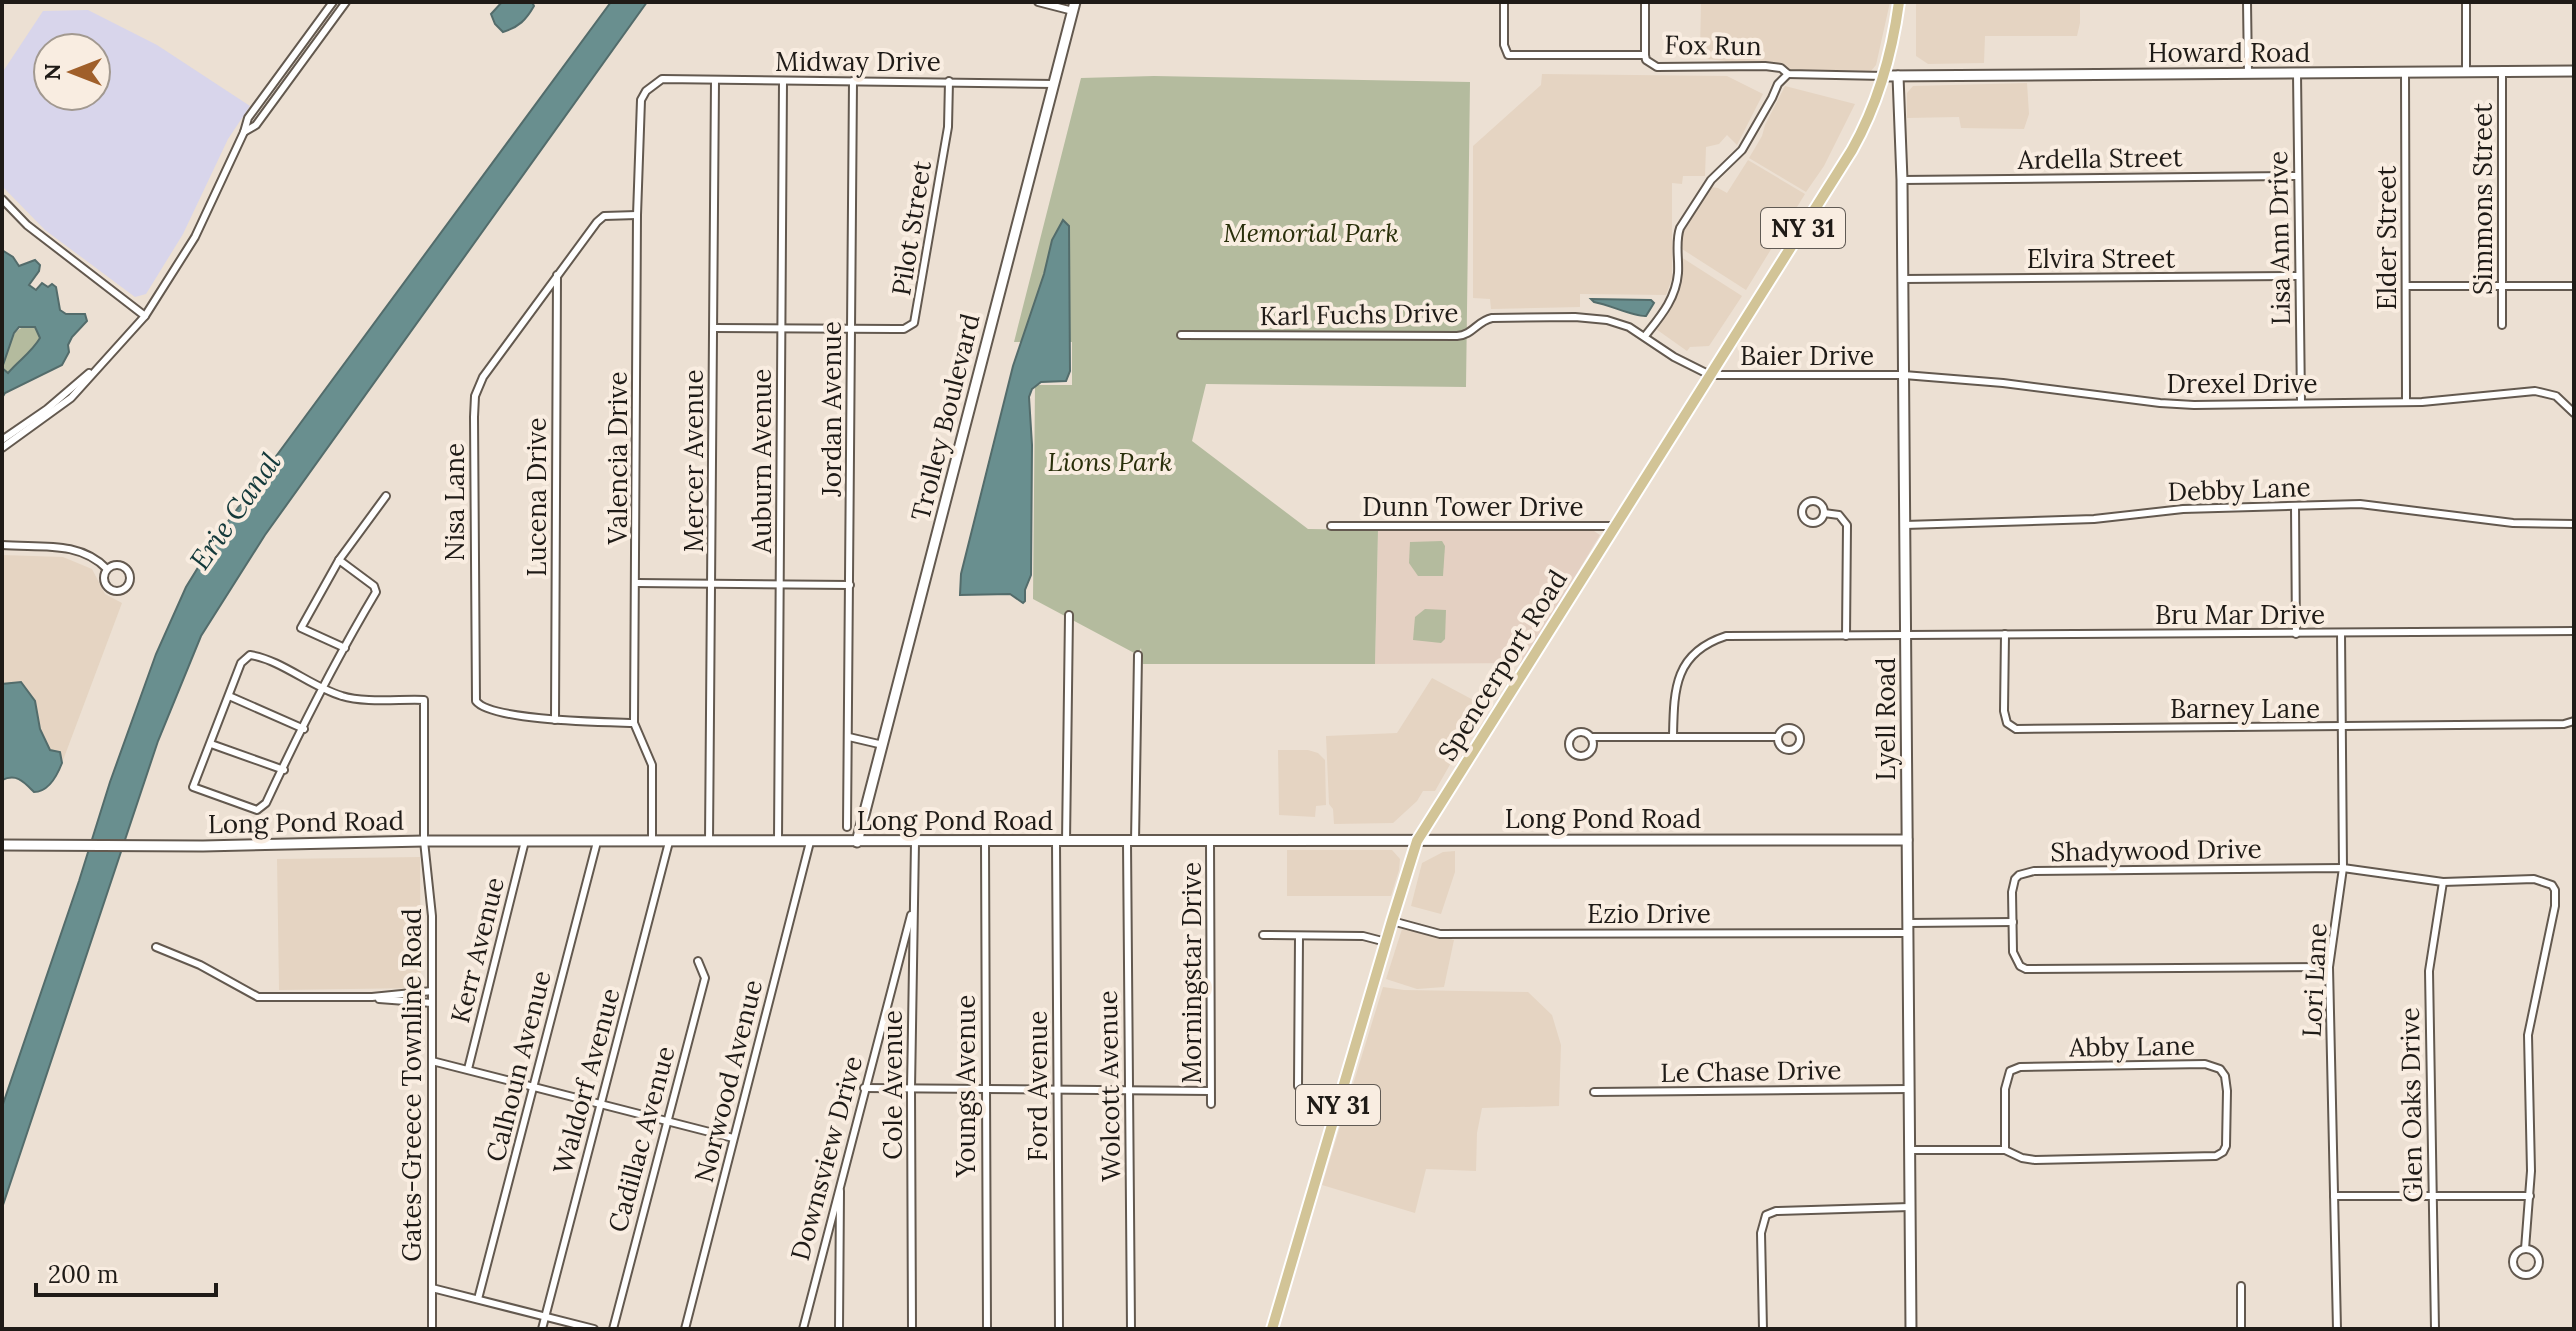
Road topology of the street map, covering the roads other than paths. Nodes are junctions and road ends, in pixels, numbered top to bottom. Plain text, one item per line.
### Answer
1 (333, 2) edge
2 (346, 2) edge
3 (1038, 2) edge
4 (1504, 2) edge
5 (1645, 2) edge
6 (1899, 2) edge
7 (2247, 2) edge
8 (2466, 2) edge
9 (1074, 6) edge
10 (1645, 55) junction
11 (2574, 71) edge
12 (2466, 72) junction
13 (2502, 72) junction
14 (2248, 73) junction
15 (2297, 73) junction
16 (2405, 73) junction
17 (1788, 74) junction
18 (1884, 76) junction
19 (1898, 76) junction
20 (1917, 76) junction
21 (662, 79) joint
22 (715, 80) junction
23 (783, 81) junction
24 (853, 81) junction
25 (949, 81) junction
26 (1054, 84) junction
27 (1901, 108) junction
28 (244, 132) junction
29 (2298, 176) junction
30 (1902, 180) junction
31 (2, 199) edge
32 (637, 215) junction
33 (557, 275) junction
34 (2299, 276) junction
35 (1903, 279) junction
36 (2406, 286) junction
37 (2502, 286) junction
38 (2574, 286) edge
39 (145, 316) junction
40 (2502, 325) dead end
41 (714, 328) junction
42 (781, 328) junction
43 (851, 329) junction
44 (1181, 335) dead end
45 (1645, 336) junction
46 (104, 361) junction
47 (1710, 375) junction
48 (1904, 375) junction
49 (2301, 402) junction
50 (2406, 402) junction
51 (2574, 413) edge
52 (2, 440) edge
53 (2, 448) edge
54 (386, 496) dead end
55 (2295, 506) junction
56 (1824, 513) dead end
57 (2574, 524) edge
58 (1905, 525) junction
59 (1331, 526) dead end
60 (1615, 526) junction
61 (2, 545) edge
62 (339, 560) junction
63 (107, 569) junction
64 (637, 583) junction
65 (712, 584) junction
66 (781, 585) junction
67 (850, 585) junction
68 (1069, 615) dead end
69 (2574, 631) edge
70 (2341, 633) junction
71 (2005, 634) junction
72 (2296, 634) junction
73 (1846, 636) junction
74 (1906, 636) junction
75 (345, 648) junction
76 (1138, 655) dead end
77 (324, 689) junction
78 (229, 696) junction
79 (555, 720) junction
80 (2574, 721) edge
81 (634, 723) junction
82 (2343, 727) junction
83 (304, 729) junction
84 (1673, 736) junction
85 (849, 737) junction
86 (1591, 737) dead end
87 (1777, 737) dead end
88 (211, 744) junction
89 (883, 745) junction
90 (284, 770) junction
91 (847, 827) dead end
92 (1907, 840) junction
93 (424, 841) junction
94 (525, 841) junction
95 (1210, 841) junction
96 (1417, 841) junction
97 (597, 842) junction
98 (652, 842) junction
99 (669, 842) junction
100 (778, 842) junction
101 (810, 842) junction
102 (857, 842) junction
103 (915, 842) junction
104 (985, 842) junction
105 (1061, 842) junction
106 (1131, 842) junction
107 (709, 843) junction
108 (2, 845) edge
109 (2343, 868) junction
110 (2443, 882) junction
111 (914, 904) junction
112 (1392, 921) junction
113 (2013, 922) junction
114 (1908, 928) junction
115 (1263, 935) dead end
116 (1299, 936) junction
117 (1386, 942) junction
118 (156, 947) dead end
119 (698, 961) dead end
120 (2329, 967) junction
121 (432, 991) junction
122 (372, 997) junction
123 (432, 1003) junction
124 (432, 1061) junction
125 (468, 1069) junction
126 (534, 1086) junction
127 (864, 1088) junction
128 (911, 1089) junction
129 (1909, 1089) junction
130 (985, 1090) junction
131 (1057, 1090) junction
132 (1129, 1091) junction
133 (1210, 1091) junction
134 (1594, 1092) dead end
135 (601, 1103) junction
136 (1211, 1104) dead end
137 (1338, 1105) junction
138 (667, 1121) junction
139 (733, 1138) junction
140 (1910, 1150) junction
141 (2005, 1150) junction
142 (840, 1180) junction
143 (2334, 1196) junction
144 (2433, 1196) junction
145 (2530, 1196) junction
146 (1910, 1207) junction
147 (2525, 1249) junction
148 (2241, 1286) dead end
149 (432, 1288) junction
150 (478, 1299) junction
151 (545, 1316) junction
152 (432, 1329) edge
153 (542, 1329) edge
154 (594, 1329) edge
155 (613, 1329) edge
156 (685, 1329) edge
157 (803, 1329) edge
158 (839, 1329) edge
159 (912, 1329) edge
160 (987, 1329) edge
161 (1059, 1329) edge
162 (1131, 1329) edge
163 (1272, 1329) edge
164 (1763, 1329) edge
165 (1911, 1329) edge
166 (2241, 1329) edge
167 (2337, 1329) edge
168 (2435, 1329) edge

1 - 28 street
2 - 28 street
3 - 9 street
4 - 10 street
5 - 10 street, Fox Run
6 - 18 main road, NY 31
7 - 14 street
8 - 12 street
9 - 26 street, Trolley Boulevard
10 - 17 street, Fox Run
11 - 13 street, Howard Road
12 - 13 street, Howard Road
12 - 16 street, Howard Road
13 - 37 street, Simmons Street
14 - 15 street, Howard Road
14 - 20 street, Howard Road
15 - 16 street, Howard Road
15 - 29 street, Lisa Ann Drive
16 - 36 street, Elder Street
17 - 18 street, Fox Run
17 - 45 street
18 - 19 street, Howard Road
18 - 47 main road, Spencerport Road / NY 31
19 - 20 street, Howard Road
19 - 27 street, Lyell Road
20 - 27 street, Lyell Road
21 - 22 street, Midway Drive
21 - 32 street, Valencia Drive
22 - 23 street, Midway Drive
22 - 41 street, Mercer Avenue
23 - 24 street, Midway Drive
23 - 42 street, Auburn Avenue
24 - 25 street, Midway Drive
24 - 43 street, Jordan Avenue
25 - 26 street, Midway Drive
25 - 43 street, Pilot Street
26 - 89 street, Trolley Boulevard
27 - 30 street, Lyell Road
28 - 39 street
29 - 30 street, Ardella Street
29 - 34 street, Lisa Ann Drive
30 - 35 street, Lyell Road
31 - 39 street
32 - 33 street, Nisa Lane
32 - 64 street, Valencia Drive
33 - 79 street, Lucena Drive
33 - 79 street, Nisa Lane
34 - 35 street, Elvira Street
34 - 49 street, Lisa Ann Drive
35 - 48 street, Lyell Road
36 - 37 street
36 - 50 street, Elder Street
37 - 38 street
37 - 40 street, Simmons Street
39 - 46 street
41 - 42 street, Pilot Street
41 - 65 street, Mercer Avenue
42 - 43 street, Pilot Street
42 - 66 street, Auburn Avenue
43 - 67 street, Jordan Avenue
44 - 45 street, Karl Fuchs Drive
45 - 47 street, Karl Fuchs Drive
46 - 52 street
46 - 53 street
47 - 48 street, Baier Drive
47 - 60 main road, Spencerport Road / NY 31
48 - 49 street, Drexel Drive
48 - 58 street, Lyell Road
49 - 50 street, Drexel Drive
50 - 51 street, Drexel Drive
54 - 62 street
55 - 57 street, Debby Lane
55 - 58 street, Debby Lane
55 - 72 street
56 - 73 street
58 - 74 street, Lyell Road
59 - 60 street, Dunn Tower Drive
60 - 96 main road, Spencerport Road / NY 31
61 - 63 street
62 - 75 street
62 - 75 street
63 - 63 street
64 - 65 street
64 - 81 street, Valencia Drive
65 - 66 street
65 - 107 street, Mercer Avenue
66 - 67 street
66 - 100 street, Auburn Avenue
67 - 85 street, Jordan Avenue
68 - 105 street, Ford Avenue
69 - 70 street, Bru Mar Drive
70 - 72 street, Bru Mar Drive
70 - 82 street, Lori Lane
71 - 72 street, Bru Mar Drive
71 - 74 street, Bru Mar Drive
71 - 82 street, Barney Lane
73 - 74 street, Bru Mar Drive
73 - 84 street, Bru Mar Drive
74 - 92 street, Lyell Road
75 - 77 street
76 - 106 street, Wolcott Avenue
77 - 78 street
77 - 83 street
77 - 93 street, Gates-Greece Townline Road
78 - 83 street
78 - 88 street
79 - 81 street, Nisa Lane
80 - 82 street, Barney Lane
81 - 98 street, Valencia Drive
82 - 109 street, Lori Lane
83 - 90 street
84 - 86 street
84 - 87 street
85 - 89 street
85 - 91 street, Jordan Avenue
88 - 90 street
88 - 90 street
89 - 102 street, Trolley Boulevard
92 - 96 street, Long Pond Road
92 - 114 street, Lyell Road
93 - 94 street, Long Pond Road
93 - 108 street, Long Pond Road
93 - 121 street, Gates-Greece Townline Road
94 - 97 street, Long Pond Road
94 - 125 street, Kerr Avenue
95 - 96 street, Long Pond Road
95 - 106 street, Long Pond Road
95 - 133 street, Morningstar Drive
96 - 112 main road, Spencerport Road / NY 31
97 - 98 street, Long Pond Road
97 - 126 street, Calhoun Avenue
98 - 99 street, Long Pond Road
99 - 107 street, Long Pond Road
99 - 135 street, Waldorf Avenue
100 - 101 street, Long Pond Road
100 - 107 street, Long Pond Road
101 - 102 street, Long Pond Road
101 - 139 street, Norwood Avenue
102 - 103 street, Long Pond Road
103 - 104 street, Long Pond Road
103 - 111 street, Cole Avenue
104 - 105 street, Long Pond Road
104 - 130 street, Youngs Avenue
105 - 106 street, Long Pond Road
105 - 131 street, Ford Avenue
106 - 132 street, Wolcott Avenue
109 - 110 street, Shadywood Drive
109 - 113 street, Shadywood Drive
109 - 120 street, Lori Lane
110 - 144 street, Glen Oaks Drive
110 - 145 street, Shadywood Drive
111 - 127 street, Downsview Drive
111 - 128 street, Cole Avenue
112 - 114 street, Ezio Drive
112 - 117 main road, Spencerport Road / NY 31
113 - 114 street
113 - 120 street, Shadywood Drive
114 - 129 street, Lyell Road
115 - 116 street
116 - 117 street
116 - 137 street
117 - 137 main road, Spencerport Road / NY 31
118 - 122 street
119 - 138 street, Cadillac Avenue
120 - 143 street, Lori Lane
121 - 122 street
121 - 123 street, Gates-Greece Townline Road
122 - 123 street
123 - 124 street, Gates-Greece Townline Road
124 - 125 street
124 - 149 street, Gates-Greece Townline Road
125 - 126 street
126 - 135 street
126 - 150 street, Calhoun Avenue
127 - 128 street
127 - 142 street, Downsview Drive
128 - 130 street
128 - 159 street, Cole Avenue
129 - 134 street, Le Chase Drive
129 - 140 street, Lyell Road
130 - 131 street
130 - 160 street, Youngs Avenue
131 - 132 street
131 - 161 street, Ford Avenue
132 - 133 street
132 - 162 street, Wolcott Avenue
133 - 136 street, Morningstar Drive
135 - 138 street
135 - 151 street, Waldorf Avenue
137 - 163 main road, Spencerport Road / NY 31
138 - 139 street
138 - 155 street, Cadillac Avenue
139 - 156 street, Norwood Avenue
140 - 141 street, Abby Lane
140 - 146 street, Lyell Road
141 - 141 street, Abby Lane
142 - 157 street, Downsview Drive
142 - 158 street
143 - 144 street
143 - 167 street, Lori Lane
144 - 145 street
144 - 168 street, Glen Oaks Drive
145 - 147 street
146 - 164 street
146 - 165 street, Lyell Road
147 - 147 street
148 - 166 street
149 - 150 street
149 - 152 street, Gates-Greece Townline Road
150 - 151 street
151 - 153 street, Waldorf Avenue
151 - 154 street

